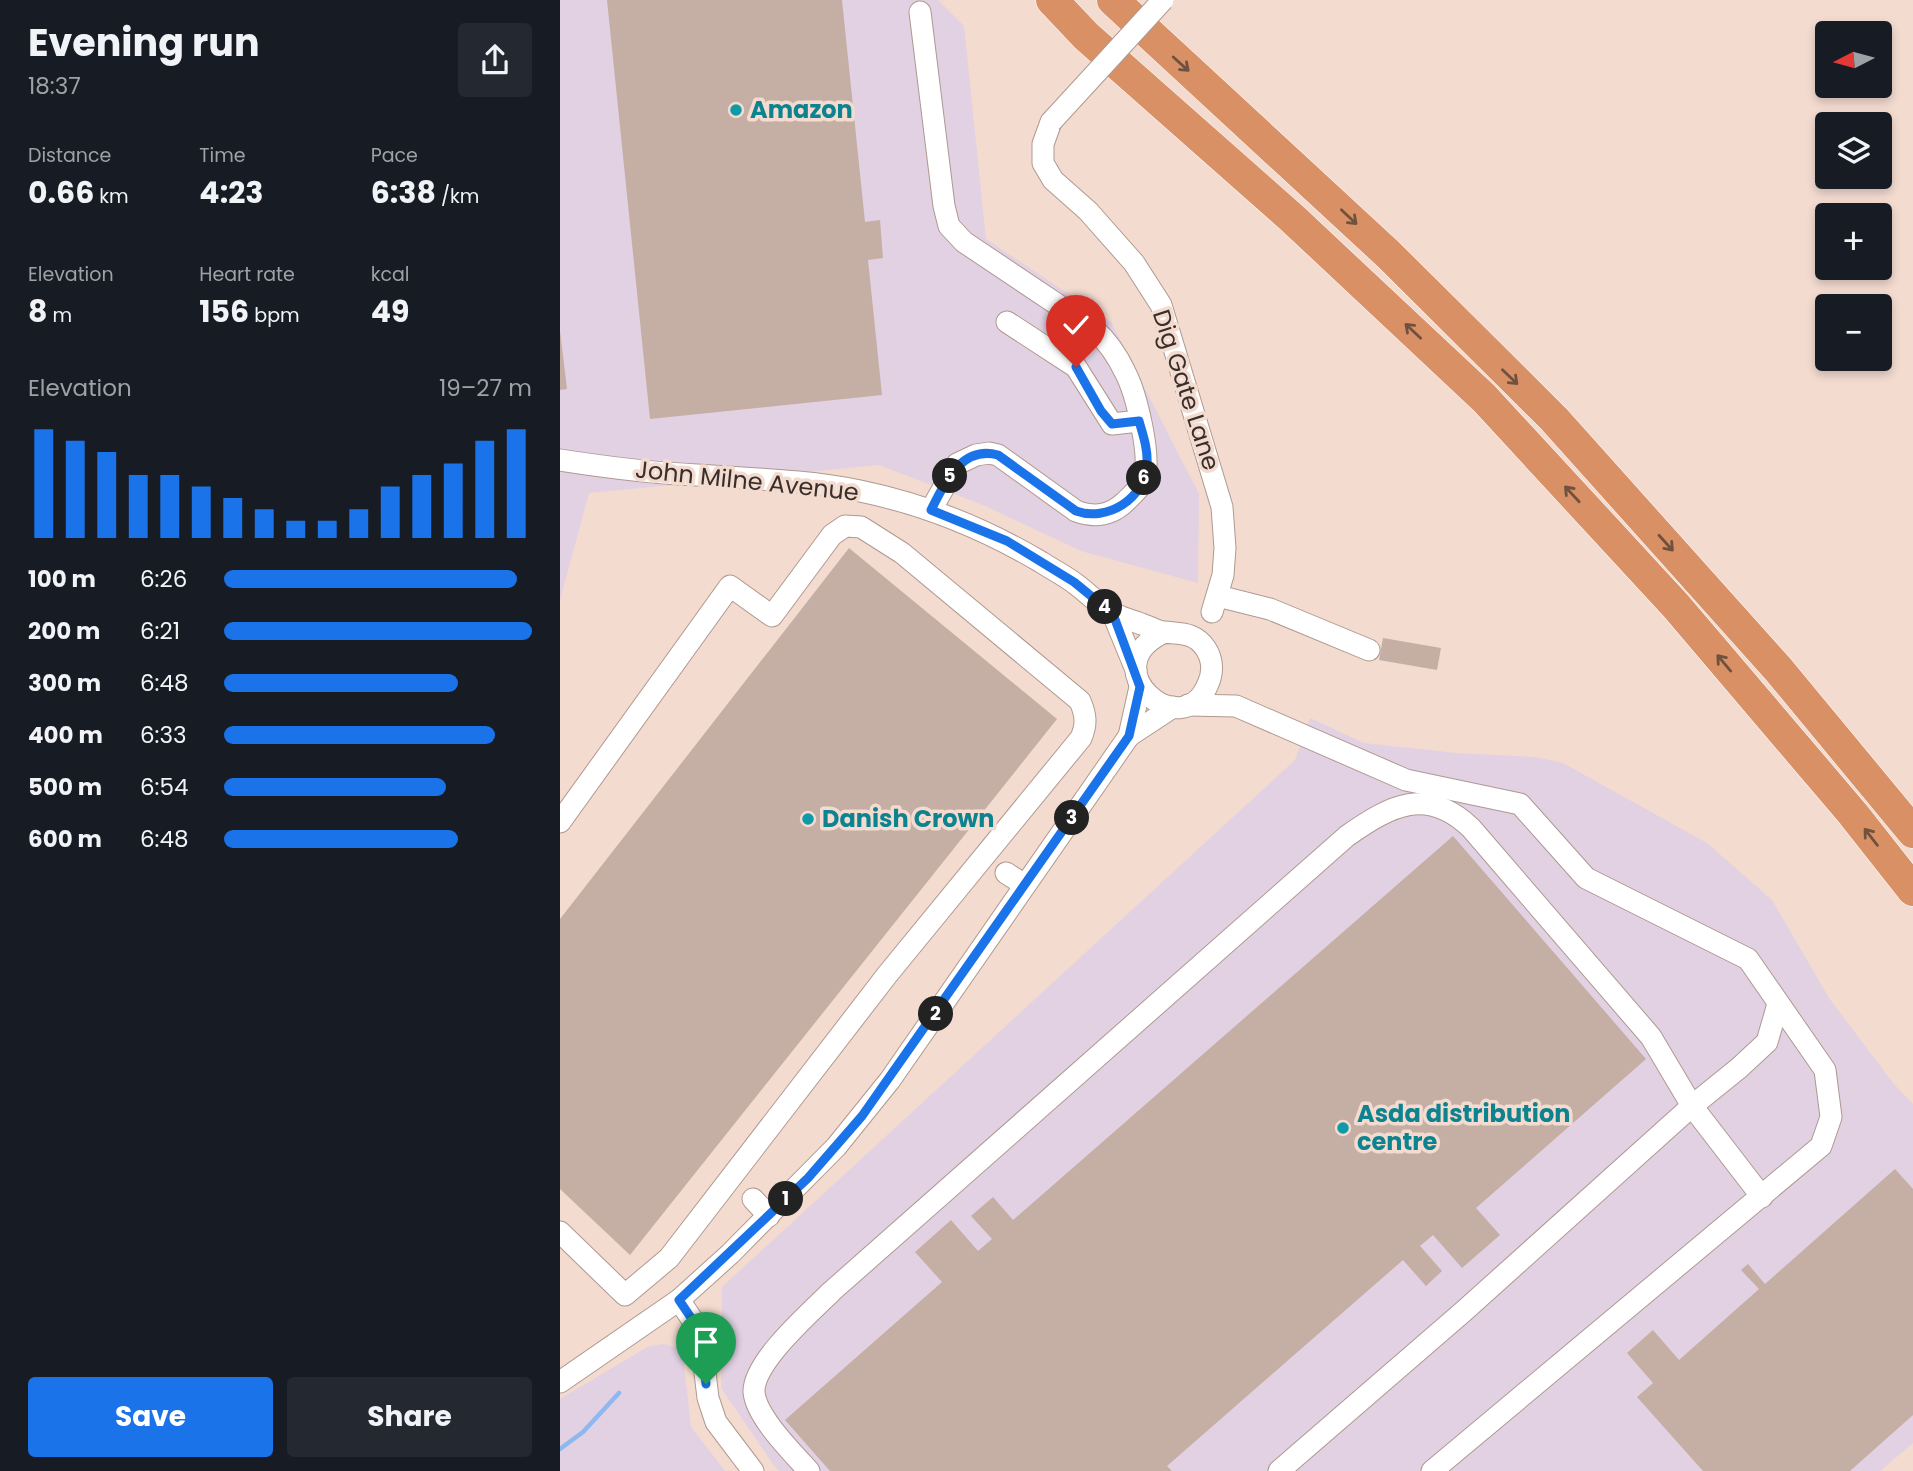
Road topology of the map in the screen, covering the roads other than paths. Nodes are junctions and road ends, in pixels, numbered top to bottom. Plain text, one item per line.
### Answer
1 (1046, 0) edge
2 (1052, 0) edge
3 (1113, 0) edge
4 (1163, 0) edge
5 (920, 12) dead end
6 (1086, 36) junction
7 (1007, 322) dead end
8 (1139, 421) junction
9 (560, 460) edge
10 (931, 510) junction
11 (1215, 604) junction
12 (1113, 614) junction
13 (1172, 632) junction
14 (1369, 650) dead end
15 (1209, 656) junction
16 (1138, 678) junction
17 (1180, 706) junction
18 (1236, 706) junction
19 (1129, 736) junction
20 (560, 822) edge
21 (1913, 832) edge
22 (1006, 873) dead end
23 (1025, 885) junction
24 (1913, 890) edge
25 (1778, 1004) junction
26 (1692, 1106) junction
27 (1762, 1197) junction
28 (752, 1199) dead end
29 (769, 1216) junction
30 (560, 1232) edge
31 (679, 1300) junction
32 (560, 1382) edge
33 (753, 1471) edge
34 (809, 1471) edge
35 (1279, 1471) edge
36 (1432, 1471) edge

1 - 6 highway
2 - 6 highway
3 -> 21 highway
4 - 11 street, Dig Gate Lane, bridge
5 - 8 street
24 -> 6 highway
7 - 8 street
8 - 10 street
9 - 10 street, John Milne Avenue
10 - 12 street, John Milne Avenue
11 - 13 street
11 - 14 street
11 - 15 street, Dig Gate Lane
12 - 13 street, John Milne Avenue
12 - 16 street, John Milne Avenue
13 - 15 street
13 - 16 street
15 - 17 street
15 - 18 street
16 - 17 street
16 - 19 street
17 - 18 street
17 - 19 street
18 - 25 street
19 - 23 street
20 - 30 street
22 - 23 street
23 - 29 street
25 - 26 street
25 - 27 street
26 - 27 street
26 - 34 street
26 - 35 street
27 - 36 street
28 - 29 street
29 - 31 street
31 - 32 street
31 - 33 street

